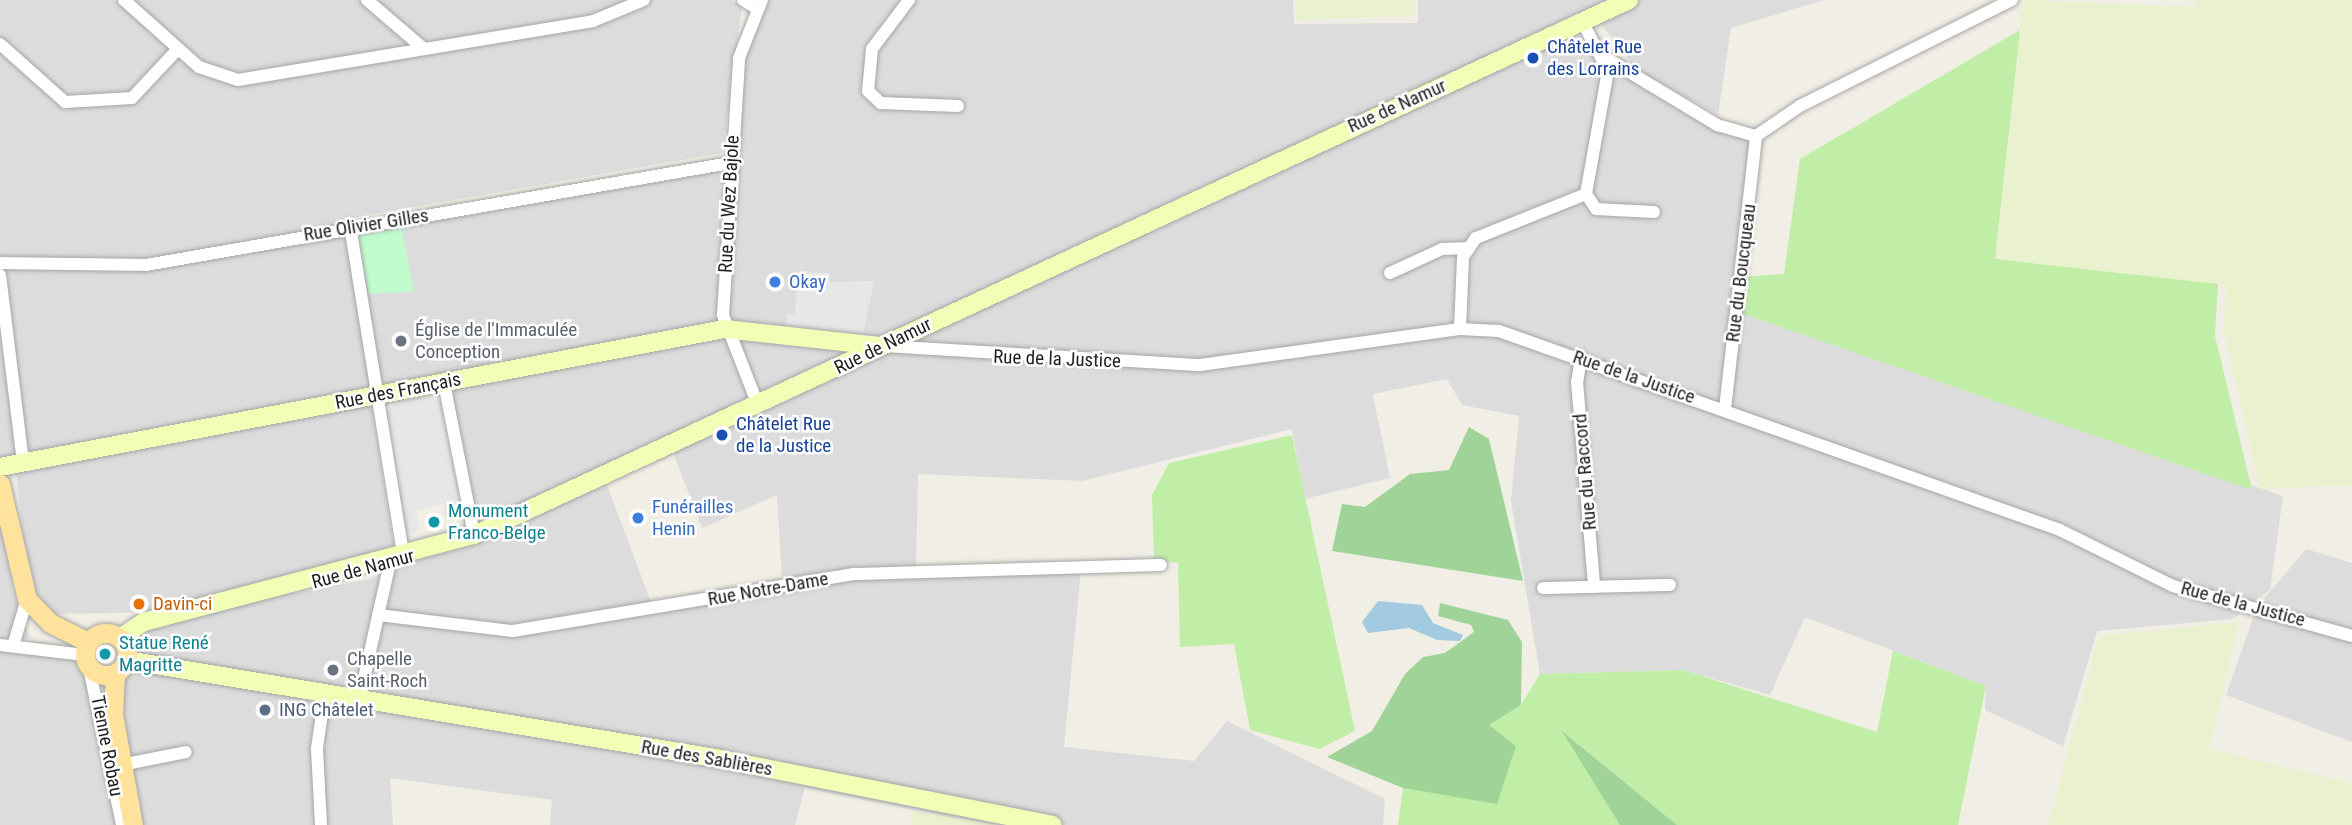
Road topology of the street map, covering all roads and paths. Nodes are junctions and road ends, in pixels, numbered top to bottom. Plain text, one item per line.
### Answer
1 (124, 0) edge
2 (367, 0) edge
3 (644, 0) edge
4 (743, 0) edge
5 (909, 0) edge
6 (1629, 0) edge
7 (2012, 0) edge
8 (759, 4) edge
9 (1582, 21) junction
10 (0, 44) edge
11 (178, 49) junction
12 (424, 50) junction
13 (1606, 58) junction
14 (958, 106) dead end
15 (1756, 136) junction
16 (730, 163) junction
17 (1586, 194) junction
18 (1654, 212) dead end
19 (350, 226) junction
20 (1469, 248) junction
21 (0, 263) edge
22 (1390, 273) dead end
23 (0, 275) edge
24 (724, 329) junction
25 (1460, 329) junction
26 (880, 346) junction
27 (1581, 358) junction
28 (444, 383) junction
29 (379, 394) junction
30 (758, 405) junction
31 (1725, 409) junction
32 (23, 462) junction
33 (0, 467) edge
34 (0, 484) edge
35 (474, 535) junction
36 (397, 560) junction
37 (1161, 565) dead end
38 (1670, 585) dead end
39 (1594, 586) junction
40 (1543, 588) dead end
41 (27, 598) junction
42 (378, 615) junction
43 (2352, 636) edge
44 (120, 638) junction
45 (7, 645) edge
46 (87, 655) junction
47 (120, 667) junction
48 (325, 693) junction
49 (359, 701) junction
50 (186, 752) dead end
51 (121, 765) junction
52 (122, 825) edge
53 (133, 825) edge
54 (321, 825) edge
55 (1052, 825) edge

1 - 11 street
2 - 12 street
3 - 12 street
4 - 8 street
5 - 14 street
6 - 9 main road, Rue de Namur
7 - 15 street
8 - 16 street, Rue du Wez Bajole
9 - 13 street
9 - 26 main road, Rue de Namur
10 - 11 street
11 - 12 street
13 - 15 street
13 - 17 street
15 - 31 street, Rue du Boucqueau
16 - 19 street, Rue Olivier Gilles
16 - 24 street, Rue du Wez Bajole
17 - 18 street
17 - 20 street
19 - 21 street, Rue Olivier Gilles
19 - 29 street
20 - 22 street
20 - 25 street
23 - 32 street
24 - 26 main road, Rue des Français
24 - 28 main road, Rue des Français
24 - 30 street, Rue du Wez Bajole
25 - 26 street, Rue de la Justice
25 - 27 street, Rue de la Justice
26 - 30 main road, Rue de Namur
27 - 31 street, Rue de la Justice
27 - 39 street, Rue du Raccord
28 - 29 main road, Rue des Français
28 - 35 street
29 - 32 main road, Rue des Français
29 - 36 street
30 - 35 main road, Rue de Namur
31 - 43 street, Rue de la Justice
32 - 33 main road, Rue des Français
34 - 41 main road
35 - 36 main road, Rue de Namur
36 - 42 street
36 - 44 main road, Rue de Namur
37 - 42 street, Rue Notre-Dame
38 - 39 street
39 - 40 street
41 - 45 street
41 - 46 main road
42 - 49 street
44 - 46 main road
44 - 47 main road, Tienne Robau
45 - 46 street
46 - 47 main road
46 - 52 street, Tienne Robau
47 - 48 main road, Rue des Sablières
47 - 51 main road, Tienne Robau
48 - 49 main road, Rue des Sablières
48 - 54 street
49 - 55 main road, Rue des Sablières
50 - 51 street
51 - 53 main road, Tienne Robau

